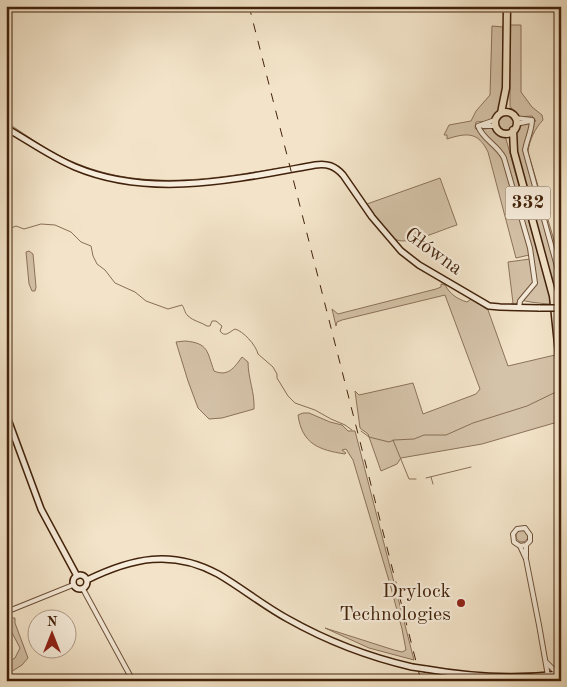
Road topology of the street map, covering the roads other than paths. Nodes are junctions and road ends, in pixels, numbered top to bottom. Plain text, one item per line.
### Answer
1 (507, 6) edge
2 (506, 88) junction
3 (501, 113) junction
4 (514, 121) junction
5 (495, 123) junction
6 (6, 128) edge
7 (502, 133) junction
8 (514, 152) junction
9 (561, 281) edge
10 (519, 308) junction
11 (561, 308) edge
12 (561, 373) edge
13 (6, 414) edge
14 (526, 545) junction
15 (520, 546) junction
16 (526, 559) junction
17 (77, 576) junction
18 (87, 580) junction
19 (73, 585) junction
20 (83, 589) junction
21 (6, 614) edge
22 (545, 660) junction
23 (561, 674) edge
24 (548, 676) junction
25 (133, 681) edge

1 - 2 highway, 332
2 - 3 highway, 332
2 - 4 highway, 332
3 - 4 highway
3 - 5 highway, 332
4 - 7 highway
4 - 8 highway, 332
4 - 9 street
5 - 7 highway, 332
5 - 10 street
6 - 10 main road, Główna
7 - 8 highway, 332
8 - 12 highway, 332
10 - 11 main road, Główna, bridge
13 - 17 main road
14 - 15 street
14 - 15 street
14 - 16 street
15 - 16 street
16 - 22 street
17 - 18 main road
17 - 19 main road
18 - 20 main road
18 - 24 main road, bridge
19 - 20 main road
19 - 21 street
20 - 25 street
22 - 23 street
22 - 24 street
23 - 24 main road

